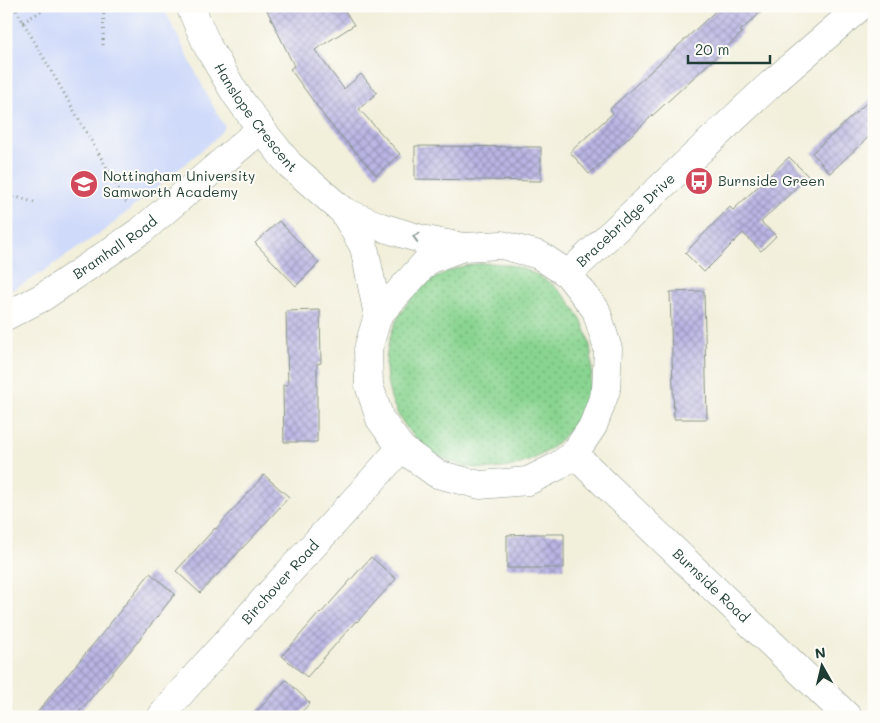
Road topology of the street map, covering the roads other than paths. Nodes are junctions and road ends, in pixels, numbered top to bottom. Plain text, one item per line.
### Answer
1 (190, 6) edge
2 (861, 6) edge
3 (261, 129) junction
4 (343, 211) junction
5 (463, 247) junction
6 (568, 274) junction
7 (378, 315) junction
8 (6, 316) edge
9 (401, 448) junction
10 (574, 454) junction
11 (161, 717) edge
12 (848, 717) edge

1 - 3 street, Hanslope Crescent
2 - 6 street, Bracebridge Drive
3 - 4 street, Hanslope Crescent
3 - 8 street, Bramhall Road
5 -> 4 street, Hanslope Crescent
4 - 7 street, Hanslope Crescent
5 - 6 street
5 - 7 street
6 - 10 street
7 - 9 street
9 - 10 street
9 - 11 street, Birchover Road
10 - 12 street, Burnside Road

